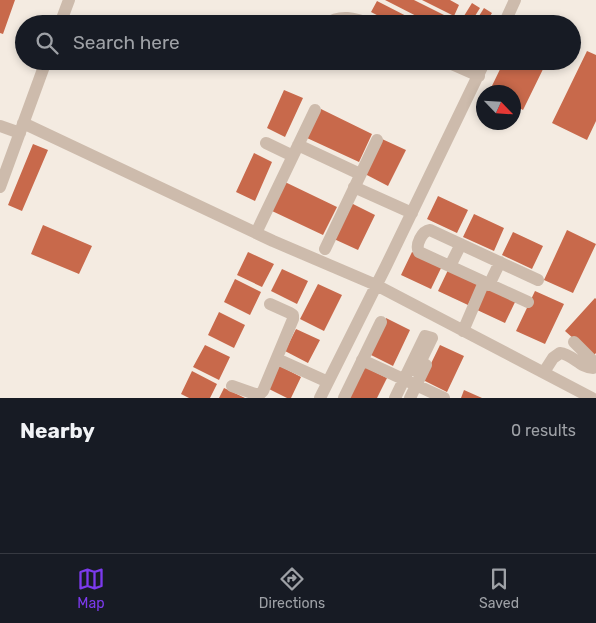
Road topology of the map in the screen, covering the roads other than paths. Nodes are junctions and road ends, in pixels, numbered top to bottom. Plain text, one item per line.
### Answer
1 (69, 0) edge
2 (515, 0) edge
3 (63, 15) edge
4 (508, 15) edge
5 (43, 70) edge
6 (465, 70) edge
7 (481, 70) edge
8 (478, 76) junction
9 (315, 110) dead end
10 (0, 126) edge
11 (22, 128) junction
12 (377, 140) dead end
13 (266, 143) dead end
14 (296, 151) junction
15 (360, 174) junction
16 (0, 187) edge
17 (354, 187) junction
18 (412, 213) junction
19 (403, 231) junction
20 (256, 234) junction
21 (420, 239) junction
22 (461, 244) junction
23 (325, 249) dead end
24 (500, 262) junction
25 (450, 266) junction
26 (538, 280) dead end
27 (487, 283) junction
28 (376, 285) junction
29 (528, 302) dead end
30 (270, 304) dead end
31 (442, 319) junction
32 (381, 322) dead end
33 (463, 331) junction
34 (432, 338) junction
35 (574, 342) dead end
36 (277, 359) junction
37 (362, 360) junction
38 (416, 371) dead end
39 (544, 372) junction
40 (404, 380) junction
41 (328, 382) junction
42 (416, 385) junction
43 (232, 386) dead end
44 (591, 395) edge
45 (320, 398) edge
46 (344, 398) edge
47 (395, 398) edge
48 (410, 398) edge
49 (444, 398) edge

1 - 3 street
2 - 4 street
5 - 11 street
6 - 8 street
7 - 8 street
8 - 18 street
9 - 14 street
10 - 11 street
11 - 16 street
11 - 20 street
12 - 15 street
13 - 14 street
14 - 15 street
14 - 20 street
15 - 17 street
17 - 18 street
17 - 23 street
18 - 19 street
19 - 21 street
19 - 28 street
20 - 28 street
21 - 22 street
21 - 25 street
22 - 24 street
22 - 25 street
24 - 26 street
24 - 27 street
25 - 27 street
27 - 29 street
27 - 33 street
28 - 31 street
28 - 41 street
30 - 36 street
31 - 33 street
31 - 34 street
32 - 37 street
33 - 39 street
34 - 38 street
34 - 40 street
34 - 42 street
35 - 39 street
36 - 41 street
36 - 43 street
37 - 40 street
37 - 46 street
39 - 44 street
40 - 42 street
40 - 47 street
41 - 45 street
42 - 48 street
42 - 49 street

